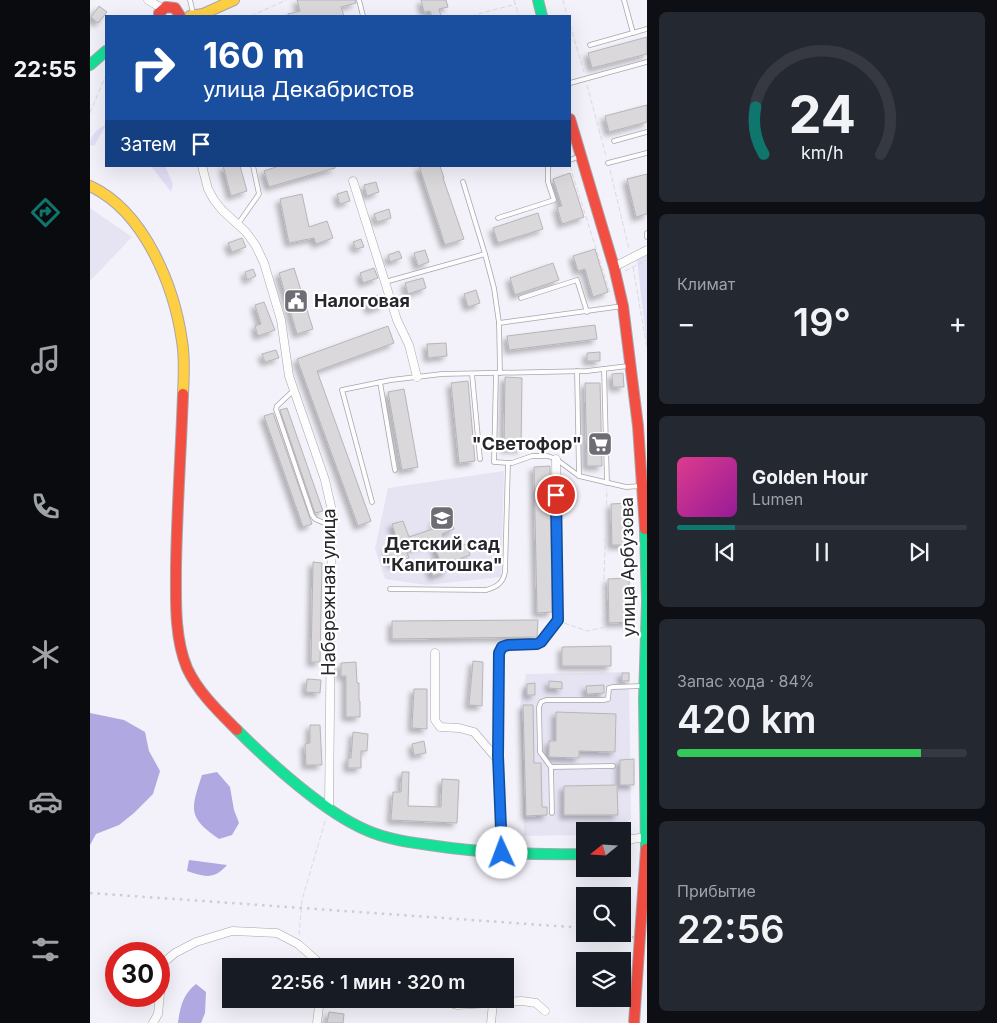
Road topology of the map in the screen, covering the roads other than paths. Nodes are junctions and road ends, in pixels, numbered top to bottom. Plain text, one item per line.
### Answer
1 (148, 0) edge
2 (190, 0) edge
3 (234, 0) edge
4 (359, 0) edge
5 (538, 0) edge
6 (624, 0) edge
7 (161, 13) edge
8 (179, 15) edge
9 (200, 15) edge
10 (363, 15) edge
11 (542, 15) edge
12 (647, 29) edge
13 (633, 33) junction
14 (590, 45) dead end
15 (105, 53) edge
16 (647, 62) edge
17 (90, 65) edge
18 (571, 83) edge
19 (571, 127) edge
20 (647, 132) edge
21 (614, 141) dead end
22 (647, 153) edge
23 (575, 158) edge
24 (608, 163) road end
25 (202, 167) edge
26 (253, 167) edge
27 (548, 167) edge
28 (353, 181) dead end
29 (463, 182) dead end
30 (90, 186) edge
31 (498, 218) dead end
32 (238, 225) junction
33 (647, 250) edge
34 (485, 254) junction
35 (612, 274) junction
36 (385, 282) junction
37 (520, 298) dead end
38 (618, 307) junction
39 (586, 312) junction
40 (499, 323) junction
41 (631, 366) junction
42 (604, 369) junction
43 (577, 371) junction
44 (498, 373) junction
45 (472, 374) junction
46 (417, 377) junction
47 (380, 382) junction
48 (293, 391) junction
49 (480, 459) dead end
50 (556, 459) junction
51 (508, 463) junction
52 (395, 470) dead end
53 (579, 476) junction
54 (607, 483) junction
55 (644, 486) junction
56 (372, 502) dead end
57 (646, 502) edge
58 (332, 527) junction
59 (390, 588) dead end
60 (435, 653) dead end
61 (645, 686) junction
62 (498, 760) junction
63 (613, 766) dead end
64 (551, 767) junction
65 (329, 808) junction
66 (552, 813) dead end
67 (647, 837) edge
68 (631, 840) edge
69 (502, 853) junction
70 (576, 854) edge
71 (314, 958) edge
72 (514, 1002) edge
73 (319, 1008) edge
74 (492, 1008) edge
75 (545, 1011) dead end
76 (153, 1023) edge
77 (317, 1023) edge
78 (491, 1023) edge
79 (634, 1023) edge

1 - 7 street
2 - 9 lane
3 - 9 street
4 - 10 lane
5 - 11 street
6 - 13 lane
7 - 8 street
12 - 13 lane
13 - 14 lane
15 - 17 street
16 - 18 lane
19 - 23 street, улица Арбузова
20 - 21 lane
22 - 24 lane
23 - 35 street, улица Арбузова
25 - 32 street, Набережная улица
26 - 32 lane
27 - 31 lane
28 - 36 street
29 - 34 lane
30 - 65 street
32 - 48 street, Набережная улица
33 - 35 street
34 - 36 lane
34 - 40 lane
35 - 38 street, улица Арбузова
36 - 46 street
37 - 39 lane
38 - 39 lane
38 - 41 street, улица Арбузова
39 - 40 lane
40 - 44 lane
41 - 42 lane
41 - 55 street, улица Арбузова
42 - 43 lane
42 - 54 lane
43 - 44 lane
43 - 53 lane
44 - 45 lane
44 - 51 lane
45 - 46 lane
45 - 49 lane
46 - 47 lane
47 - 52 lane
47 - 56 lane
48 - 58 street, Набережная улица
48 - 58 lane
50 - 51 lane
50 - 53 lane
50 - 62 street
51 - 59 lane
53 - 54 lane
54 - 55 lane
55 - 57 street, улица Арбузова
57 - 61 street, улица Арбузова
58 - 65 street, Набережная улица
60 - 62 street
61 - 64 lane
61 - 67 street, улица Арбузова
62 - 69 street
63 - 64 lane
64 - 66 lane
65 - 69 street
67 - 68 street
67 - 79 street, улица Арбузова, bridge
69 - 70 street
71 - 76 street
72 - 75 street
73 - 77 street
74 - 78 street

